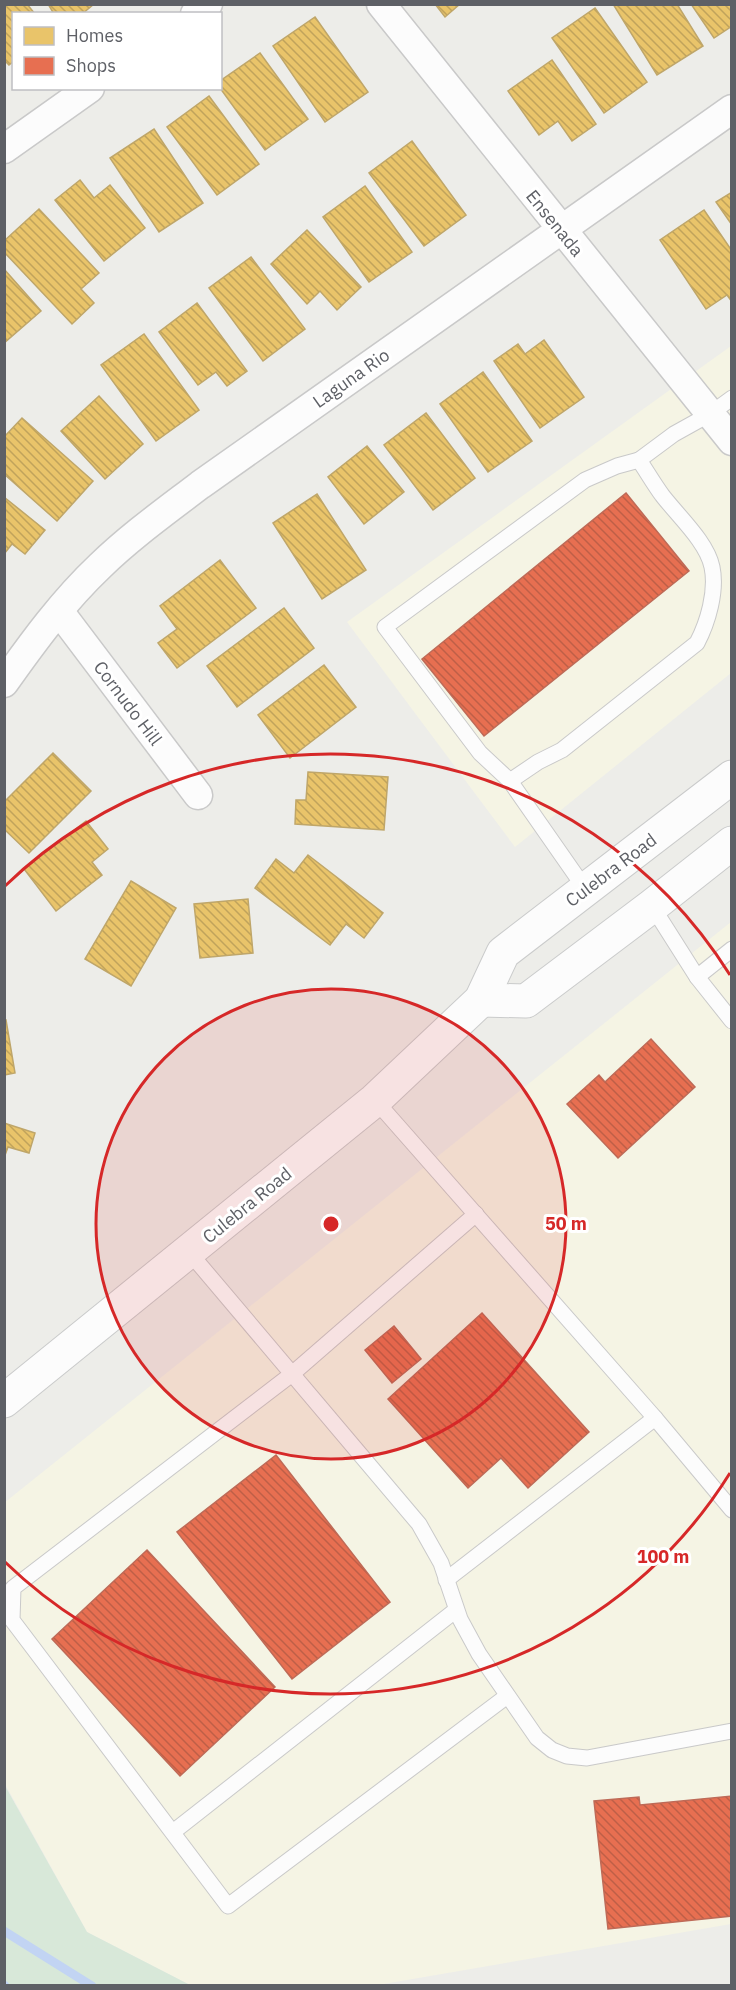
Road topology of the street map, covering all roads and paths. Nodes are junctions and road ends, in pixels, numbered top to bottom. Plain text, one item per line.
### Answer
1 (381, 4) edge
2 (87, 90) edge
3 (732, 109) edge
4 (4, 149) edge
5 (560, 230) junction
6 (721, 406) edge
7 (732, 441) edge
8 (639, 460) junction
9 (59, 610) junction
10 (4, 683) edge
11 (732, 777) edge
12 (510, 781) junction
13 (198, 795) dead end
14 (732, 843) edge
15 (586, 890) junction
16 (652, 906) junction
17 (732, 949) edge
18 (698, 976) junction
19 (481, 999) junction
20 (732, 1021) edge
21 (375, 1100) junction
22 (476, 1214) junction
23 (189, 1252) junction
24 (292, 1374) junction
25 (4, 1401) edge
26 (655, 1418) junction
27 (732, 1510) edge
28 (446, 1580) junction
29 (456, 1610) junction
30 (507, 1696) junction
31 (732, 1731) edge
32 (173, 1832) junction

1 - 5 street, Ensenada
2 - 4 street
3 - 5 street, Laguna Rio
5 - 6 street, Ensenada
5 - 9 street, Laguna Rio
6 - 7 street, Ensenada
6 - 8 lane
8 - 12 lane
8 - 12 lane
9 - 10 street, Laguna Rio
9 - 13 street, Cornudo Hill
11 - 15 main road, Culebra Road
12 - 15 lane
14 - 16 main road
15 - 19 main road, Culebra Road
16 - 18 lane
16 - 19 main road
17 - 18 lane
18 - 20 lane
19 - 21 main road, Culebra Road
21 - 22 lane
21 - 23 main road, Culebra Road
22 - 24 lane
22 - 26 lane
23 - 24 lane
23 - 25 main road, Culebra Road
24 - 28 lane
24 - 32 lane
26 - 27 lane
26 - 28 lane
28 - 29 lane
29 - 30 lane
29 - 32 lane
30 - 31 lane
30 - 32 lane

